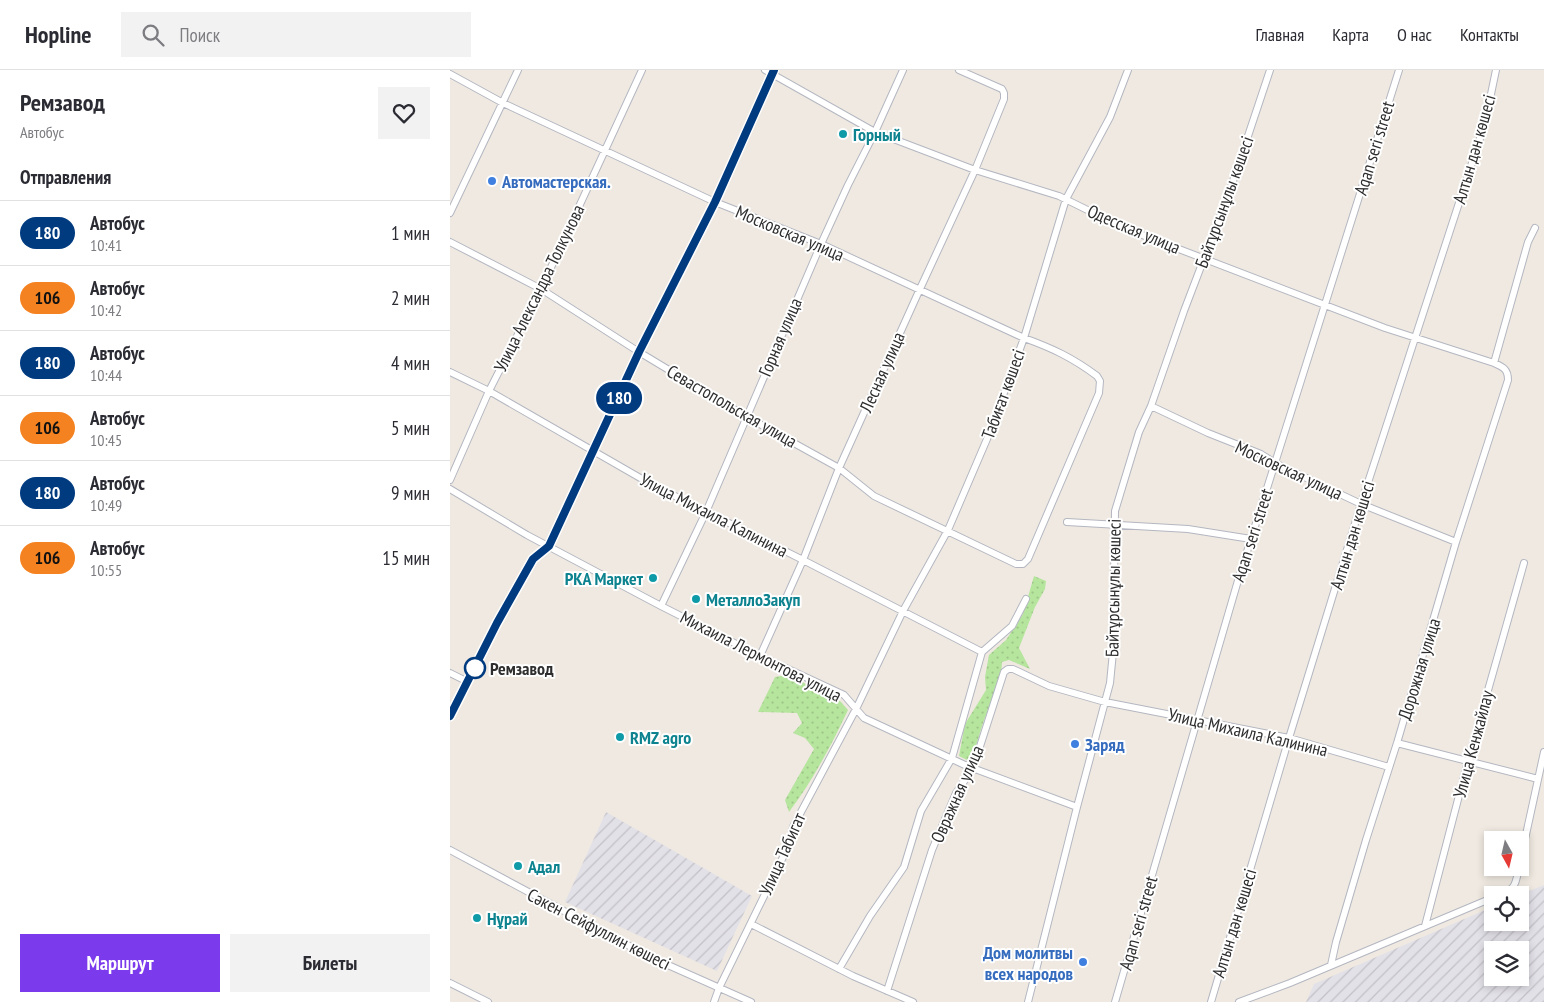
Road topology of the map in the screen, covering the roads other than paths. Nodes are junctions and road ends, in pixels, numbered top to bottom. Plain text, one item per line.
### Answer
1 (518, 70) edge
2 (642, 70) edge
3 (766, 70) edge
4 (903, 70) edge
5 (959, 70) edge
6 (1128, 70) edge
7 (1270, 70) edge
8 (1399, 70) edge
9 (1496, 70) edge
10 (773, 72) edge
11 (450, 74) edge
12 (503, 103) junction
13 (875, 132) junction
14 (605, 151) junction
15 (975, 170) junction
16 (1066, 199) junction
17 (715, 202) junction
18 (450, 213) edge
19 (1535, 228) dead end
20 (450, 242) edge
21 (821, 244) junction
22 (1204, 258) junction
23 (541, 290) junction
24 (919, 291) junction
25 (1325, 305) junction
26 (1024, 338) junction
27 (1416, 339) junction
28 (639, 352) junction
29 (1494, 363) junction
30 (450, 372) edge
31 (1508, 374) joint
32 (489, 391) junction
33 (1151, 406) junction
34 (747, 417) junction
35 (594, 452) junction
36 (1275, 463) junction
37 (839, 468) junction
38 (450, 480) edge
39 (450, 489) edge
40 (1361, 504) junction
41 (706, 512) junction
42 (1067, 522) dead end
43 (1114, 525) junction
44 (948, 530) junction
45 (1251, 539) junction
46 (1456, 542) junction
47 (549, 546) junction
48 (803, 560) junction
49 (1524, 563) dead end
50 (1016, 564) joint
51 (1026, 599) dead end
52 (662, 606) junction
53 (903, 611) junction
54 (982, 652) junction
55 (760, 656) junction
56 (450, 673) edge
57 (468, 682) junction
58 (1106, 702) junction
59 (856, 709) junction
60 (450, 716) edge
61 (1197, 719) junction
62 (1289, 738) junction
63 (1397, 742) junction
64 (1544, 752) edge
65 (952, 758) junction
66 (1468, 760) junction
67 (1389, 767) junction
68 (973, 768) junction
69 (1538, 779) junction
70 (1077, 807) junction
71 (1527, 831) edge
72 (450, 850) edge
73 (1484, 901) edge
74 (751, 924) junction
75 (1425, 926) junction
76 (1331, 965) junction
77 (839, 969) junction
78 (450, 983) edge
79 (719, 988) junction
80 (887, 991) junction
81 (478, 1000) edge
82 (488, 1002) edge
83 (714, 1002) edge
84 (751, 1002) edge
85 (913, 1002) edge
86 (1028, 1002) edge
87 (1115, 1002) edge
88 (1210, 1002) edge
89 (1239, 1002) edge

1 - 12 street
2 - 14 street, Улица Александра Толкунова
3 - 10 street, Одесская улица
4 - 13 street, Горная улица
5 - 15 street, Лесная улица
6 - 16 street, Табиғат көшесі
7 - 22 street, Байтұрсынұлы көшесі
8 - 25 street, Aqan seri street
9 - 27 street, Алтын дән көшесі
10 - 13 street, Одесская улица
10 - 17 street
11 - 12 street, Московская улица
12 - 14 street, Московская улица
12 - 18 street
13 - 15 street, Одесская улица
13 - 21 street, Горная улица
14 - 17 street, Московская улица
14 - 23 street, Улица Александра Толкунова
15 - 16 street, Одесская улица
15 - 24 street, Лесная улица
16 - 22 street, Одесская улица
16 - 26 street, Табиғат көшесі
17 - 21 street, Московская улица
17 - 28 street
19 - 29 street
20 - 23 street, Севастопольская улица
21 - 24 street, Московская улица
21 - 34 street, Горная улица
22 - 25 street, Одесская улица
22 - 33 street, Байтұрсынұлы көшесі
23 - 28 street, Севастопольская улица
23 - 32 street, Улица Александра Толкунова
24 - 26 street, Московская улица
24 - 37 street, Лесная улица
25 - 27 street, Одесская улица
25 - 36 street, Aqan seri street
26 - 44 street, Табиғат көшесі
26 - 50 street, Московская улица
27 - 29 street, Одесская улица
27 - 40 street, Алтын дән көшесі
28 - 34 street, Севастопольская улица
28 - 35 street
29 - 31 street, Одесская улица
30 - 32 street, Улица Михаила Калинина
31 - 46 street, Дорожная улица
32 - 35 street, Улица Михаила Калинина
32 - 38 street, Улица Александра Толкунова
33 - 36 street, Московская улица
33 - 43 street, Байтұрсынұлы көшесі
34 - 37 street, Севастопольская улица
34 - 41 street, Горная улица
35 - 41 street, Улица Михаила Калинина
35 - 47 street
36 - 40 street, Московская улица
36 - 45 street, Aqan seri street
37 - 44 street, Севастопольская улица
37 - 48 street, Лесная улица
39 - 47 street, Михаила Лермонтова улица
40 - 46 street, Московская улица
40 - 62 street, Алтын дән көшесі
41 - 48 street, Улица Михаила Калинина
41 - 52 street, Горная улица
42 - 43 street
43 - 45 street
43 - 58 street, Байтұрсынұлы көшесі
44 - 50 street, Севастопольская улица
44 - 53 street, Табиғат көшесі
45 - 61 street, Aqan seri street
46 - 63 street, Дорожная улица
47 - 52 street, Михаила Лермонтова улица
47 - 57 street
48 - 53 street, Улица Михаила Калинина
48 - 55 street, Лесная улица
49 - 66 street, Улица Кенжайлау
51 - 54 street
52 - 55 street, Михаила Лермонтова улица
53 - 54 street, Улица Михаила Калинина
53 - 59 street, Табиғат көшесі
54 - 65 street, Овражная улица
55 - 59 street, Михаила Лермонтова улица
56 - 57 street
57 - 60 street
58 - 61 street, Улица Михаила Калинина
58 - 68 street, Овражная улица
58 - 70 street, Байтұрсынұлы көшесі
59 - 65 street, Михаила Лермонтова улица
59 - 74 street, Улица Табигат
61 - 62 street, Улица Михаила Калинина
61 - 87 street, Aqan seri street
62 - 67 street, Улица Михаила Калинина
62 - 88 street, Алтын дән көшесі
63 - 66 street
63 - 67 street, Дорожная улица
64 - 69 street
65 - 68 street, Михаила Лермонтова улица
65 - 77 street, Овражная улица
66 - 69 street
66 - 75 street, Улица Кенжайлау
67 - 76 street, Дорожная улица
68 - 70 street, Михаила Лермонтова улица
68 - 80 street, Овражная улица
69 - 71 street
70 - 86 street, Байтұрсынұлы көшесі
72 - 79 street, Сәкен Сейфуллин көшесі
73 - 75 street
74 - 77 street
74 - 79 street, Улица Табигат
75 - 76 street
76 - 89 street
77 - 80 street
78 - 81 street
79 - 83 street, Улица Табигат
79 - 84 street, Сәкен Сейфуллин көшесі
80 - 85 street
81 - 82 street

